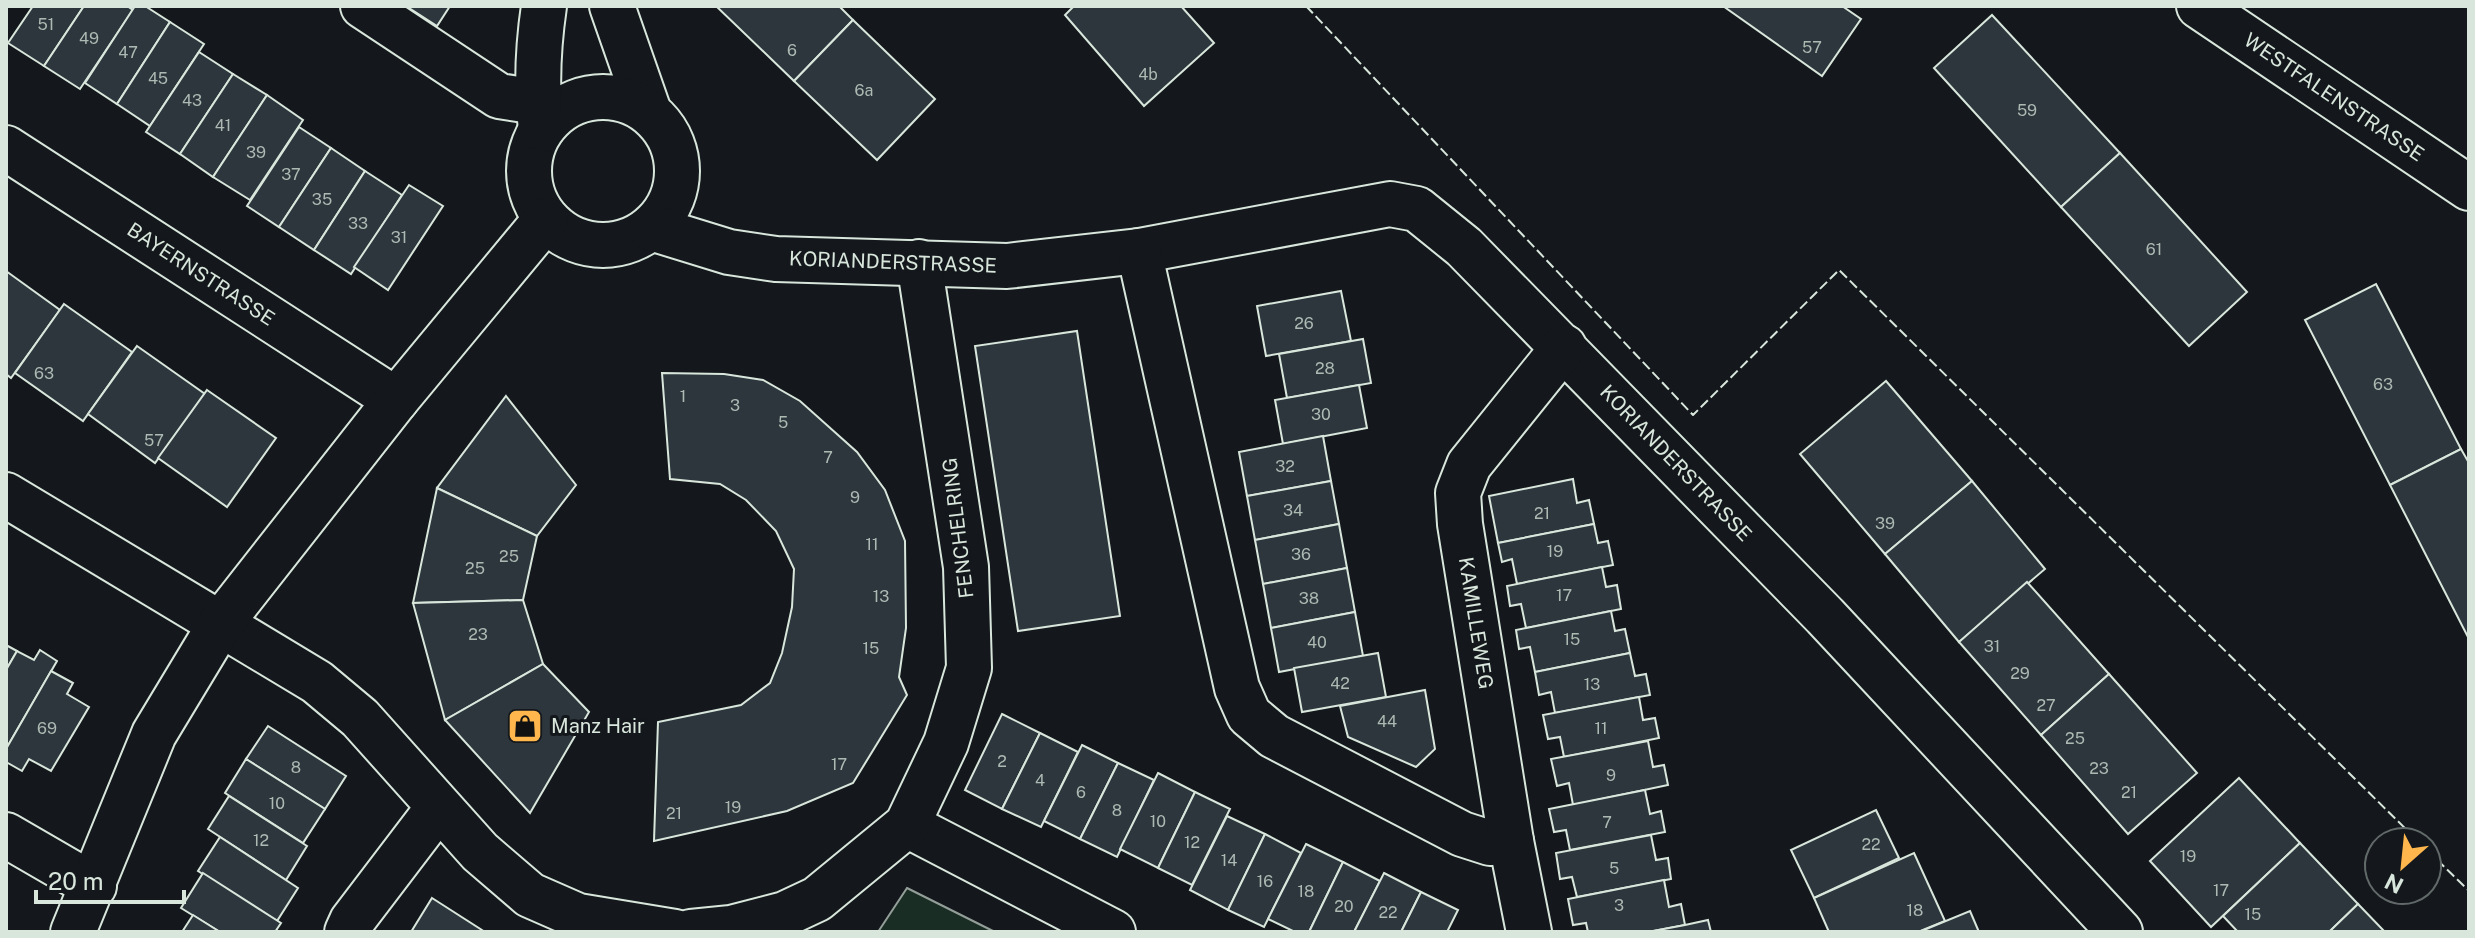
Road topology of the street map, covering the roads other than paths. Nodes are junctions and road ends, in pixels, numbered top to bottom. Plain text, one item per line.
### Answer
1 (363, 6) edge
2 (544, 6) edge
3 (612, 6) edge
4 (2199, 6) edge
5 (649, 112) junction
6 (540, 115) junction
7 (6, 148) edge
8 (2469, 188) edge
9 (546, 219) junction
10 (651, 228) junction
11 (1139, 251) junction
12 (919, 262) junction
13 (1564, 347) junction
14 (396, 400) junction
15 (6, 495) edge
16 (221, 623) junction
17 (438, 808) junction
18 (907, 825) junction
19 (6, 835) edge
20 (1511, 841) junction
21 (94, 886) junction
22 (576, 924) edge
23 (73, 932) edge
24 (347, 932) edge
25 (675, 932) edge
26 (691, 932) edge
27 (1113, 932) edge
28 (1529, 932) edge
29 (2120, 932) edge

1 - 6 street
2 - 6 street
3 - 5 street
4 - 8 street, WESTFALENSTRASSE
5 - 6 street
5 - 10 street
6 - 9 street
7 - 14 street, BAYERNSTRASSE
9 - 10 street
9 - 14 street
10 - 12 street, KORIANDERSTRASSE
11 - 12 street, KORIANDERSTRASSE
11 - 13 street, KORIANDERSTRASSE
11 - 20 street
12 - 18 street, FENCHELRING
13 - 20 street, KAMILLEWEG
13 - 29 street, KORIANDERSTRASSE
14 - 16 street
15 - 16 street
16 - 17 street
16 - 21 street
17 - 22 street
17 - 24 street
18 - 26 street, FENCHELRING
18 - 27 street
19 - 21 street
20 - 28 street, KAMILLEWEG
21 - 23 street
22 - 25 street

